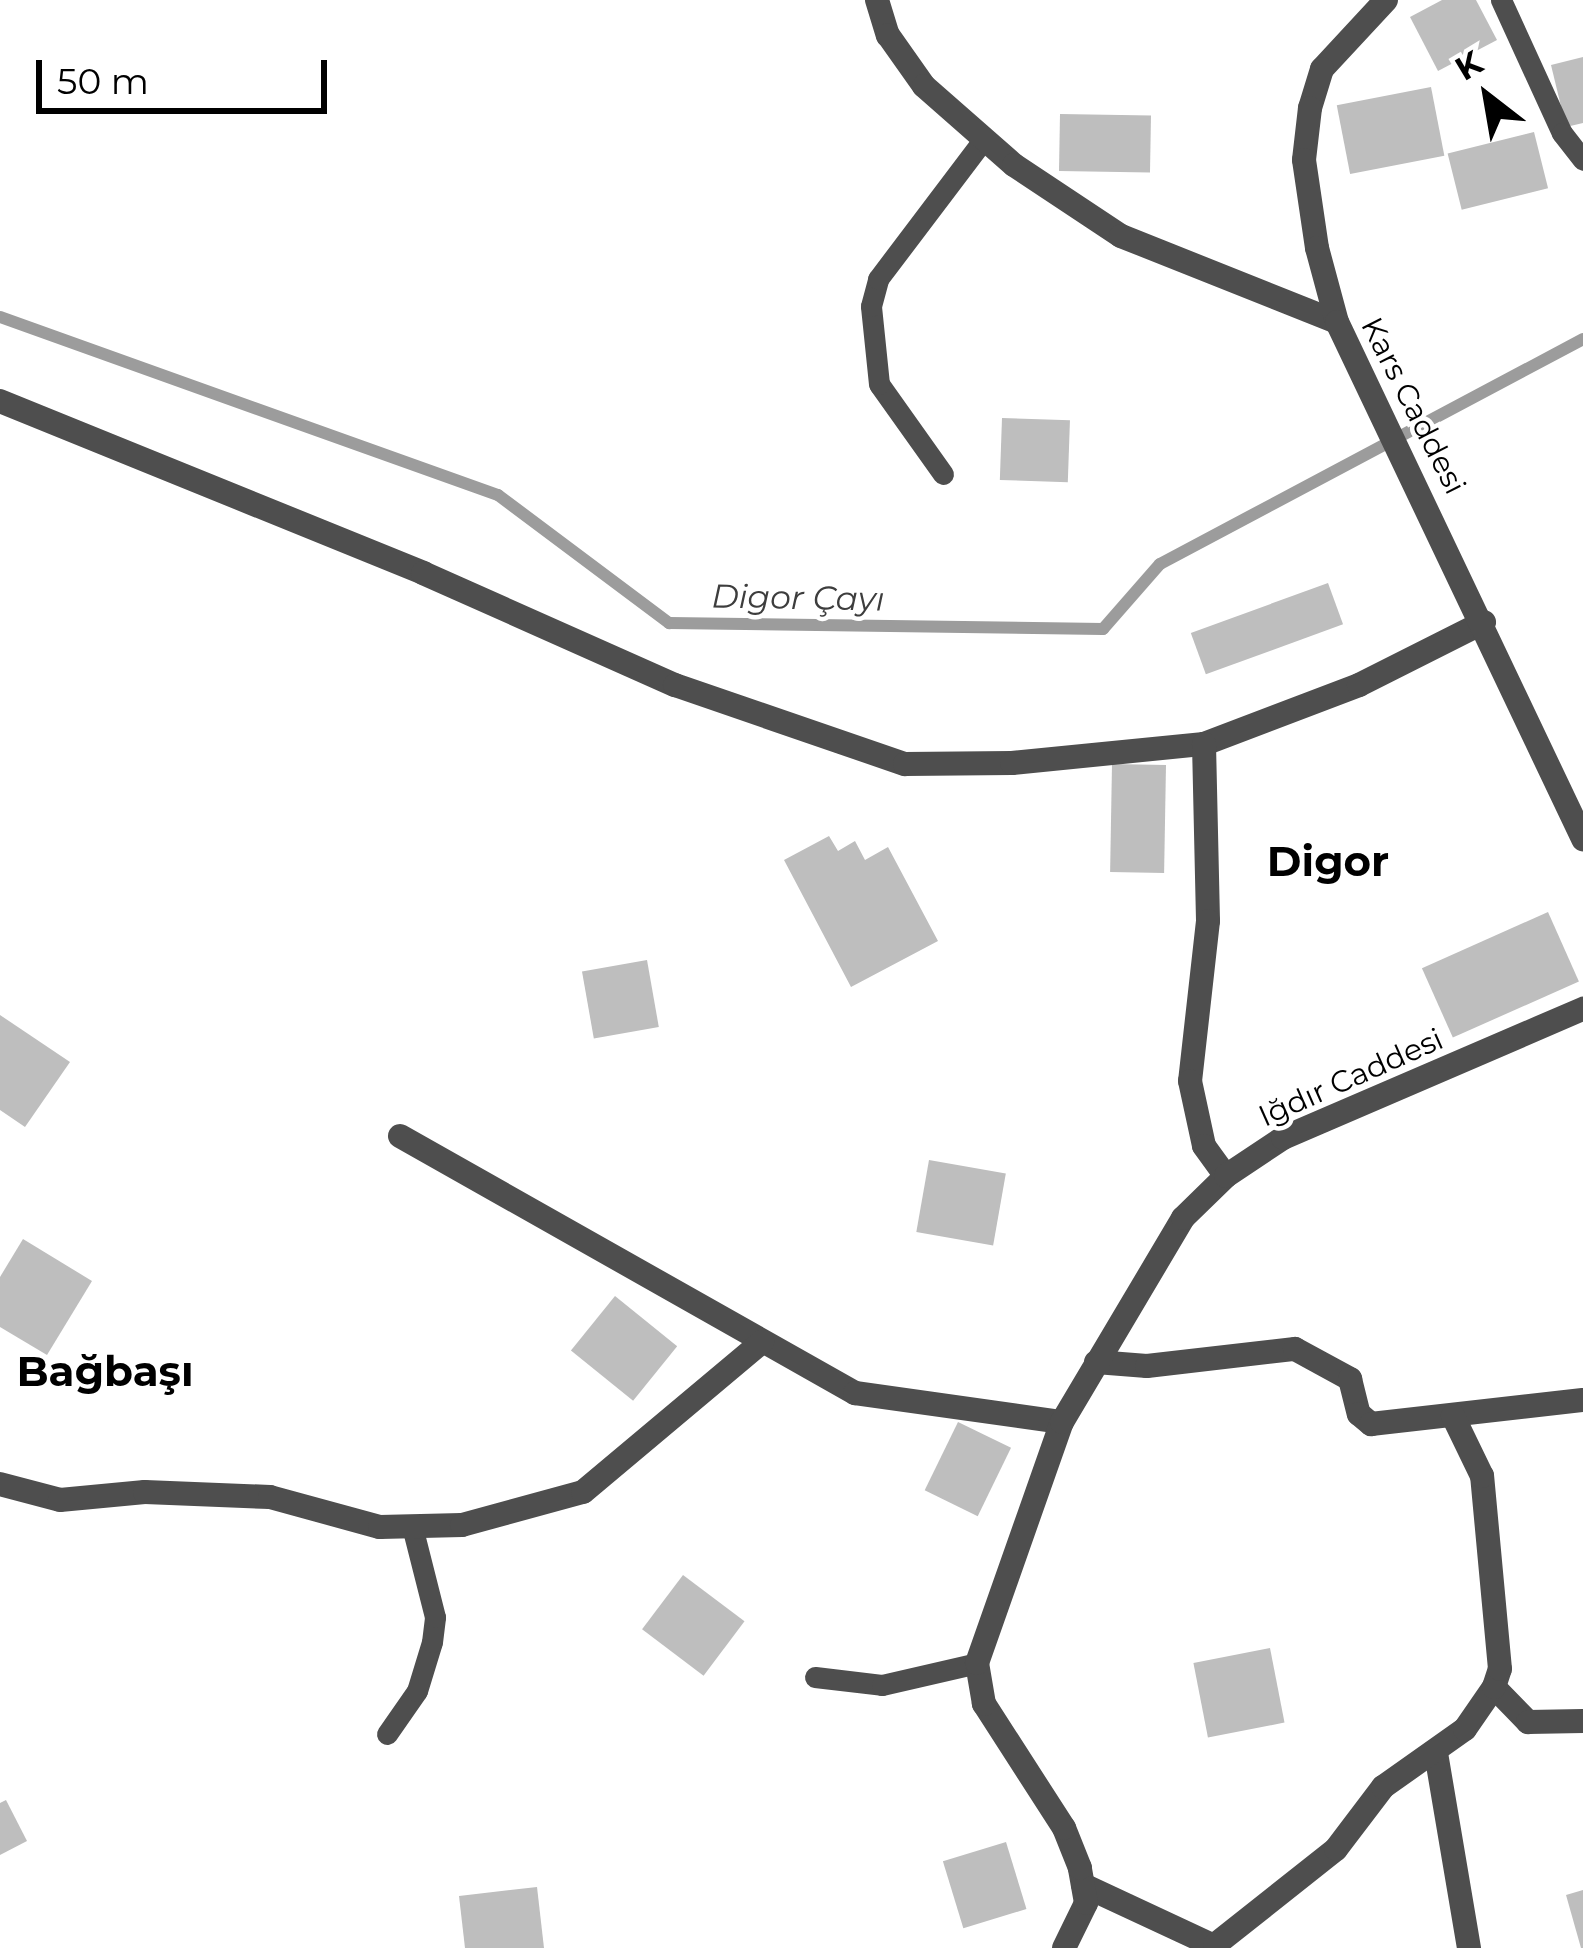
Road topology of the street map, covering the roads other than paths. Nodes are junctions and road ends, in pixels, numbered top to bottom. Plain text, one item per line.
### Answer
1 (877, 0) edge
2 (1386, 0) edge
3 (1501, 0) edge
4 (984, 139) junction
5 (1583, 160) edge
6 (1336, 322) junction
7 (0, 401) edge
8 (943, 474) dead end
9 (1484, 622) junction
10 (1204, 744) junction
11 (1583, 838) edge
12 (1583, 1009) edge
13 (400, 1136) dead end
14 (1226, 1176) junction
15 (762, 1342) junction
16 (1096, 1362) junction
17 (1583, 1400) edge
18 (1453, 1416) junction
19 (1062, 1422) junction
20 (0, 1484) edge
21 (412, 1526) junction
22 (977, 1663) junction
23 (814, 1677) dead end
24 (1494, 1687) junction
25 (1583, 1721) edge
26 (387, 1733) dead end
27 (1436, 1753) junction
28 (1083, 1885) junction
29 (1216, 1946) edge
30 (1064, 1948) edge
31 (1469, 1948) edge

1 - 4 street
2 - 6 street, Kars Caddesi
3 - 5 lane
4 - 6 street
4 - 8 lane
6 - 9 street, Kars Caddesi
7 - 10 street
9 - 10 street
9 - 11 street, Kars Caddesi
10 - 14 street
12 - 14 street, Iğdır Caddesi
13 - 15 street
14 - 16 street, Iğdır Caddesi
15 - 19 street
15 - 21 street
16 - 18 street
16 - 19 street, Iğdır Caddesi
17 - 18 street
18 - 24 street
19 - 22 street, Iğdır Caddesi
20 - 21 street
21 - 26 lane
22 - 23 lane
22 - 28 street
24 - 25 street
24 - 27 street
27 - 29 street
27 - 31 street
28 - 29 street
28 - 30 street

